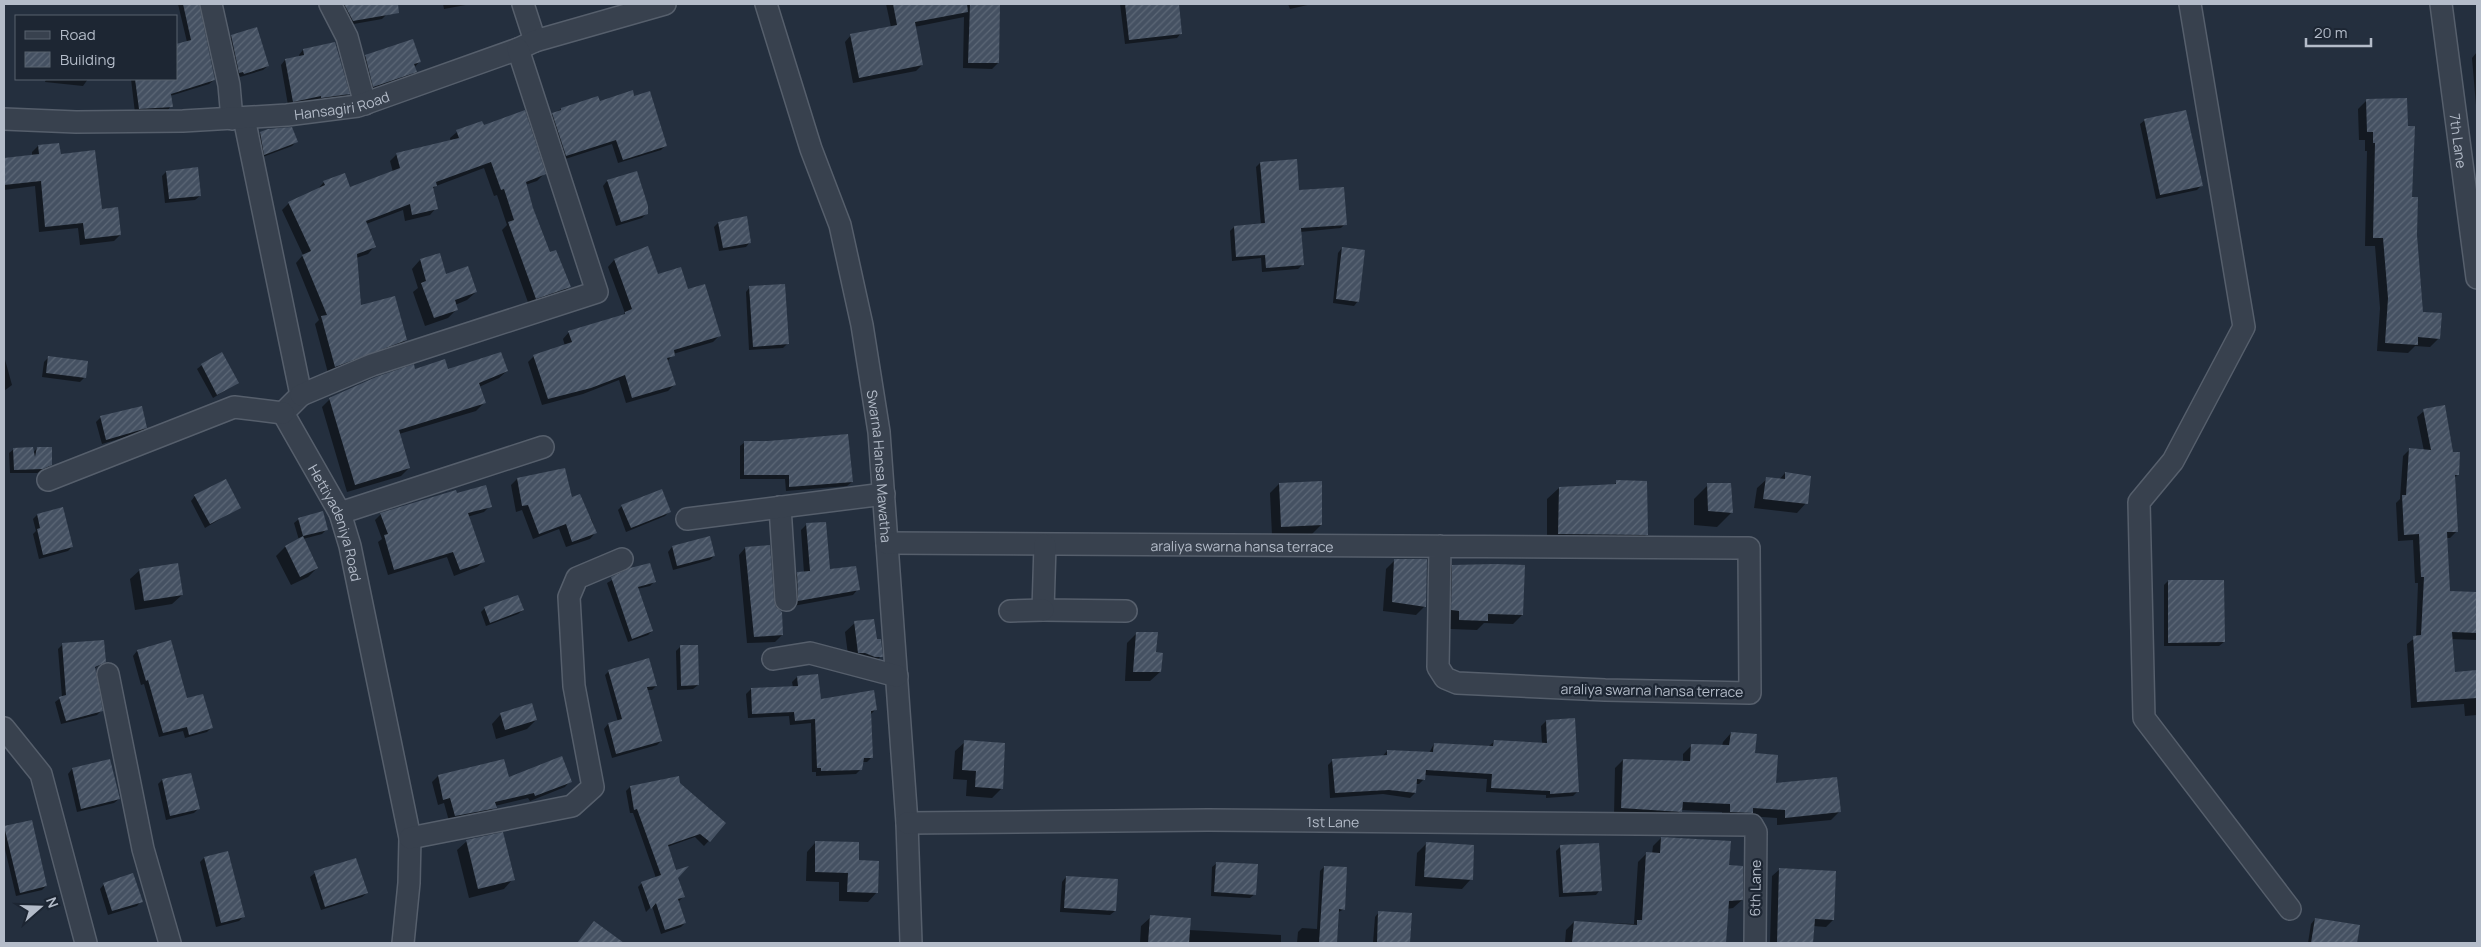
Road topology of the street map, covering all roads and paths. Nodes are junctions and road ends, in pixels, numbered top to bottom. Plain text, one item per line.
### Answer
1 (211, 4) edge
2 (330, 4) edge
3 (523, 4) edge
4 (664, 4) edge
5 (766, 4) edge
6 (2190, 4) edge
7 (2442, 4) edge
8 (526, 45) junction
9 (365, 104) junction
10 (4, 119) edge
11 (238, 119) junction
12 (2477, 278) edge
13 (301, 395) junction
14 (283, 413) junction
15 (543, 447) dead end
16 (48, 480) dead end
17 (884, 494) junction
18 (780, 507) junction
19 (340, 513) junction
20 (688, 519) dead end
21 (887, 543) junction
22 (1045, 545) junction
23 (1440, 546) junction
24 (622, 559) dead end
25 (786, 600) dead end
26 (1044, 610) junction
27 (1010, 611) dead end
28 (1126, 611) dead end
29 (773, 658) dead end
30 (108, 674) dead end
31 (897, 676) junction
32 (4, 728) edge
33 (907, 823) junction
34 (1756, 832) joint
35 (410, 838) junction
36 (2290, 909) dead end
37 (86, 943) edge
38 (170, 943) edge
39 (403, 943) edge
40 (911, 943) edge
41 (1755, 943) edge

1 - 11 street
2 - 9 street
3 - 8 street
4 - 8 street, Hansagiri Road
5 - 17 street, Swarna Hansa Mawatha
6 - 36 street
7 - 12 street, 7th Lane
8 - 9 street, Hansagiri Road
8 - 13 street
9 - 11 street, Hansagiri Road
10 - 11 street, Hansagiri Road
11 - 13 street
13 - 14 street
14 - 16 street
14 - 19 street, Hettiyadeniya Road
15 - 19 street
17 - 18 street
17 - 21 street, Swarna Hansa Mawatha
18 - 20 street
18 - 25 street
19 - 35 street, Hettiyadeniya Road
21 - 22 street, araliya swarna hansa terrace
21 - 31 street, Swarna Hansa Mawatha
22 - 23 street, araliya swarna hansa terrace
22 - 26 street
23 - 23 street, araliya swarna hansa terrace
24 - 35 street
26 - 27 street
26 - 28 street
29 - 31 street
30 - 38 street
31 - 33 street, Swarna Hansa Mawatha
32 - 37 street
33 - 34 street, 1st Lane
33 - 40 street, Swarna Hansa Mawatha
34 - 41 street, 6th Lane
35 - 39 street, Hettiyadeniya Road

